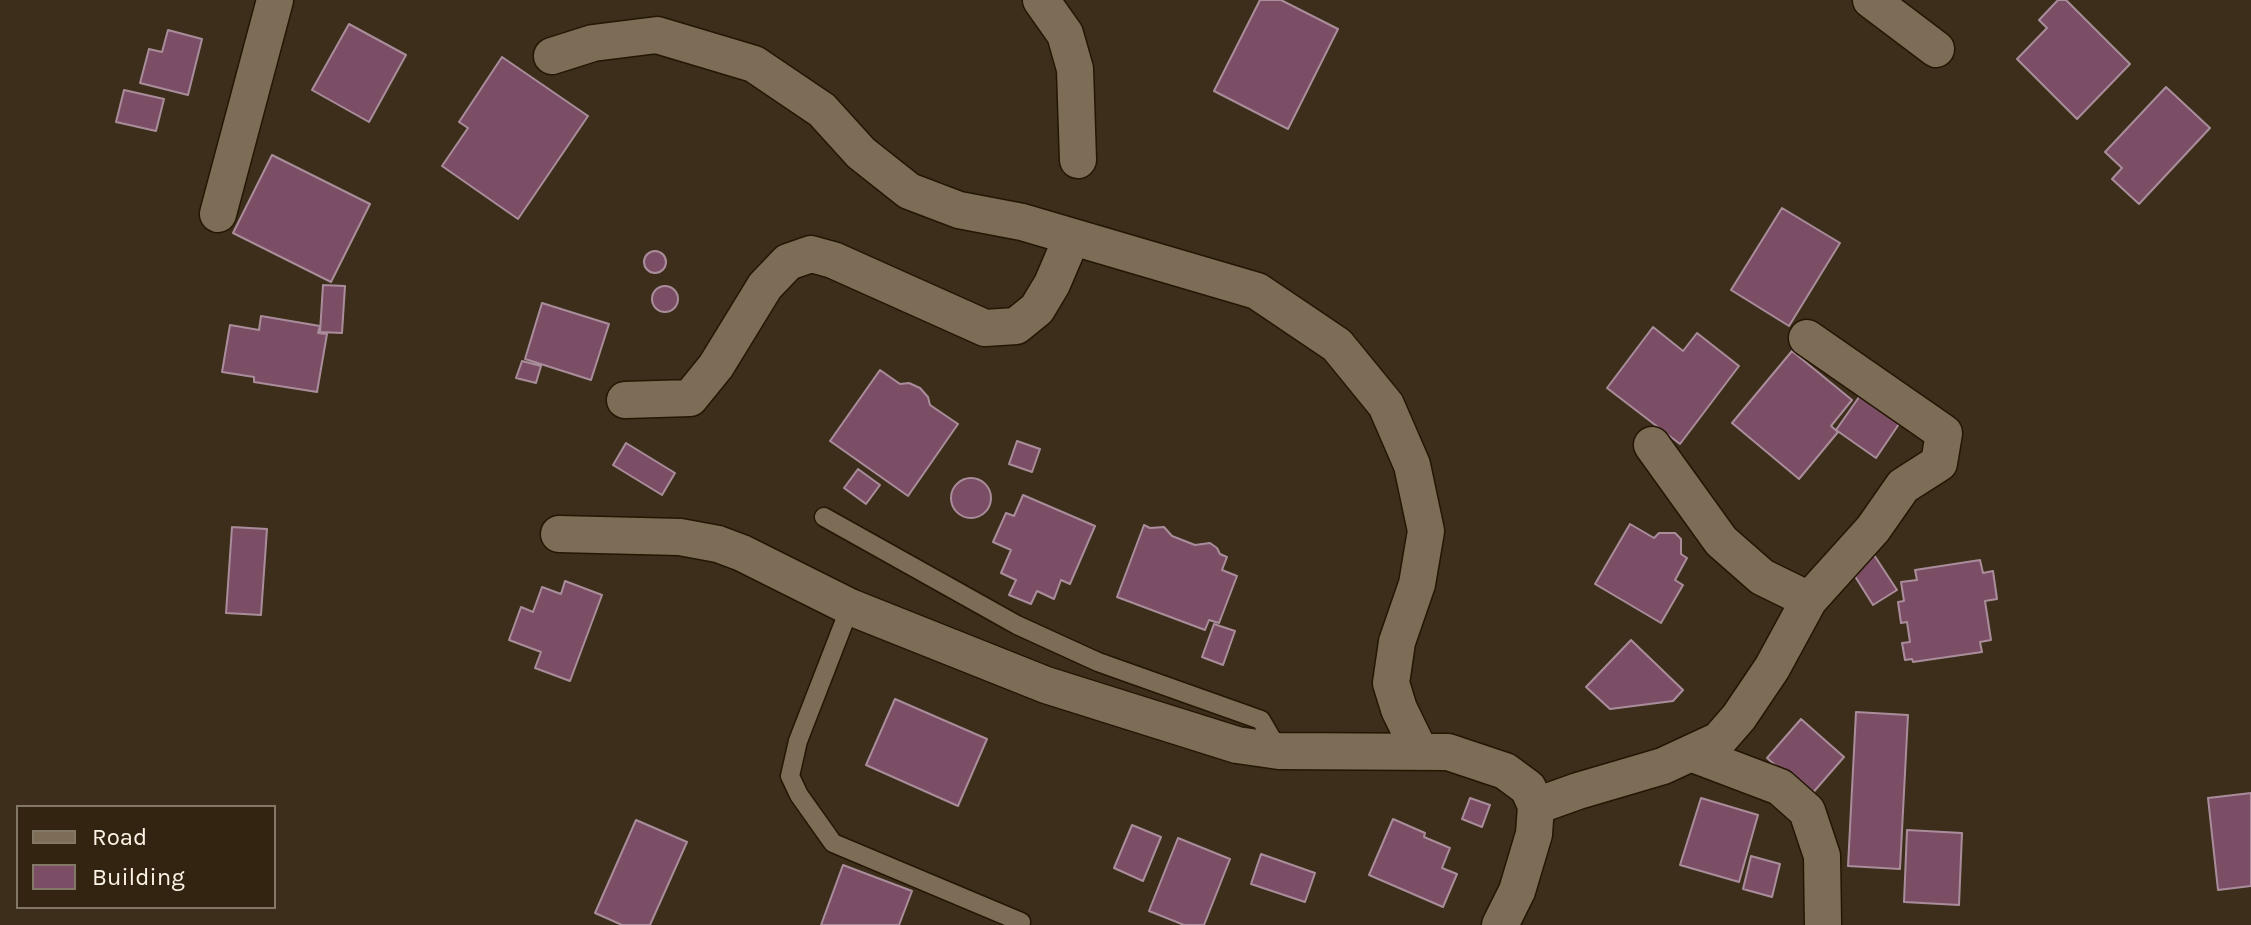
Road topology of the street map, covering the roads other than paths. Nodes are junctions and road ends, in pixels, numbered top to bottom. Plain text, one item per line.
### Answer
1 (275, 0) edge
2 (1041, 0) edge
3 (1871, 0) edge
4 (1936, 49) dead end
5 (552, 56) dead end
6 (1078, 160) dead end
7 (218, 214) dead end
8 (1072, 237) junction
9 (1807, 338) dead end
10 (625, 400) dead end
11 (1652, 445) dead end
12 (824, 517) dead end
13 (559, 534) dead end
14 (1809, 600) junction
15 (850, 607) junction
16 (1279, 751) junction
17 (1420, 752) junction
18 (1693, 754) junction
19 (1536, 806) junction
20 (1021, 922) dead end
21 (1500, 925) edge
22 (1823, 925) edge

1 - 7 street
2 - 6 street
3 - 4 street
5 - 8 street
8 - 10 street
8 - 17 street
9 - 14 street
11 - 14 street
12 - 16 lane
13 - 15 street
14 - 18 street
15 - 16 street
15 - 20 lane
16 - 17 street
17 - 19 street
18 - 19 street
18 - 22 street
19 - 21 street

